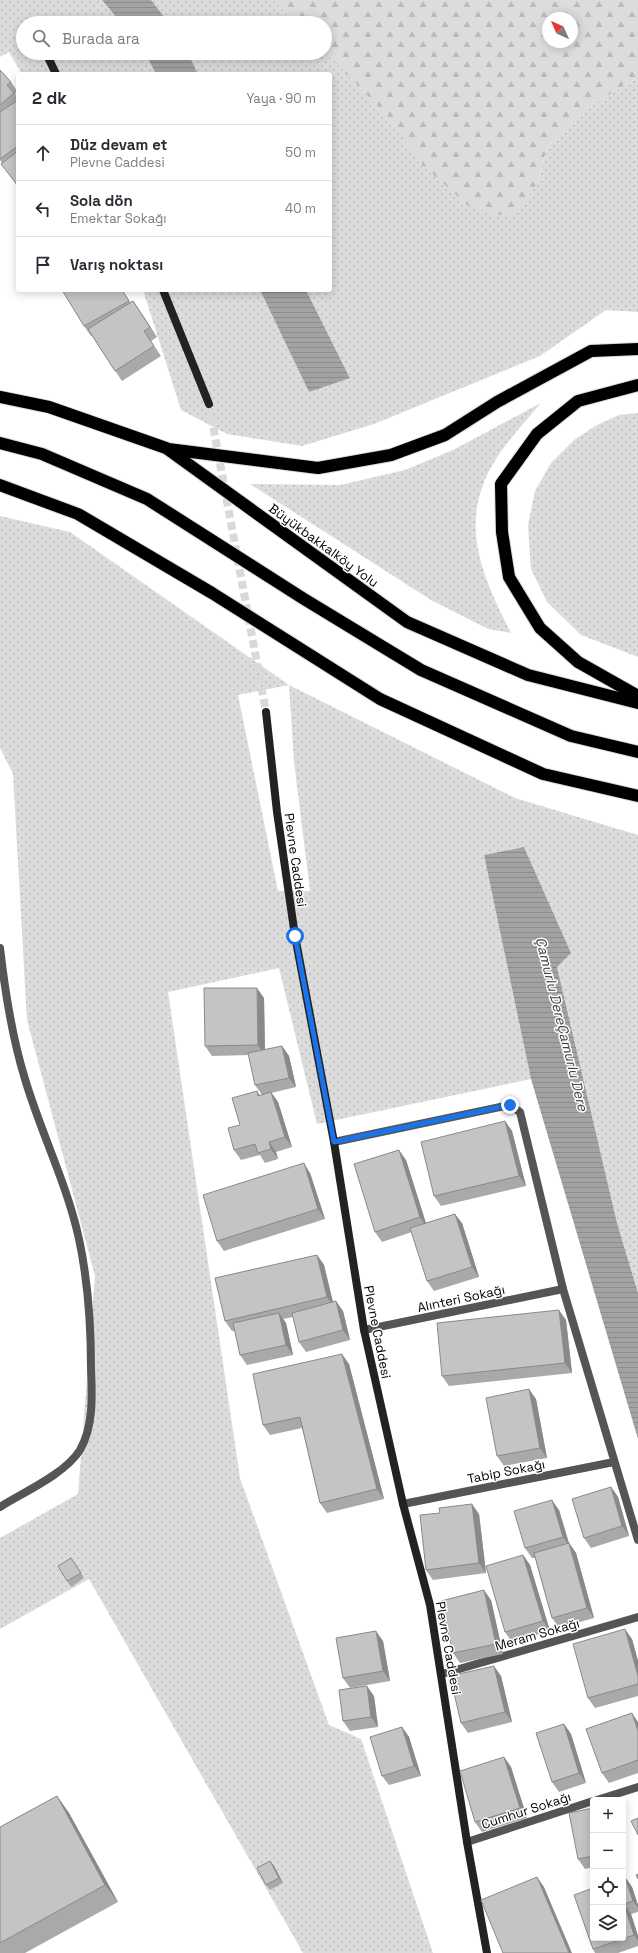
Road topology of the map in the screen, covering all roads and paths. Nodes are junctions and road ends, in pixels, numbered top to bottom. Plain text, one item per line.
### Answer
1 (49, 60) edge
2 (55, 72) edge
3 (164, 292) edge
4 (638, 348) edge
5 (638, 385) edge
6 (0, 397) edge
7 (208, 404) tunnel mouth
8 (0, 443) edge
9 (166, 448) junction
10 (0, 485) edge
11 (638, 696) edge
12 (638, 703) edge
13 (266, 712) tunnel mouth
14 (638, 752) edge
15 (638, 796) edge
16 (0, 948) edge
17 (334, 1142) junction
18 (563, 1289) junction
19 (364, 1330) junction
20 (614, 1462) junction
21 (403, 1504) junction
22 (0, 1507) edge
23 (638, 1540) edge
24 (638, 1617) edge
25 (442, 1674) junction
26 (638, 1787) edge
27 (607, 1797) edge
28 (590, 1802) edge
29 (467, 1842) junction
30 (487, 1953) edge

1 - 2 street
3 - 7 street
4 - 9 highway
5 - 11 highway
6 - 9 highway, Büyükbakkalköy Yolu
8 - 14 highway
9 - 12 highway, Büyükbakkalköy Yolu
10 - 15 highway
13 - 17 street, Plevne Caddesi
16 - 22 street
17 - 18 street
17 - 19 street, Plevne Caddesi
18 - 19 street, Alınteri Sokağı
18 - 20 street
19 - 21 street, Plevne Caddesi
20 - 21 street, Tabip Sokağı
20 - 23 street
21 - 25 street, Plevne Caddesi
24 - 25 street, Meram Sokağı
25 - 29 street, Plevne Caddesi
26 - 27 street
28 - 29 street, Cumhur Sokağı
29 - 30 street, Plevne Caddesi

